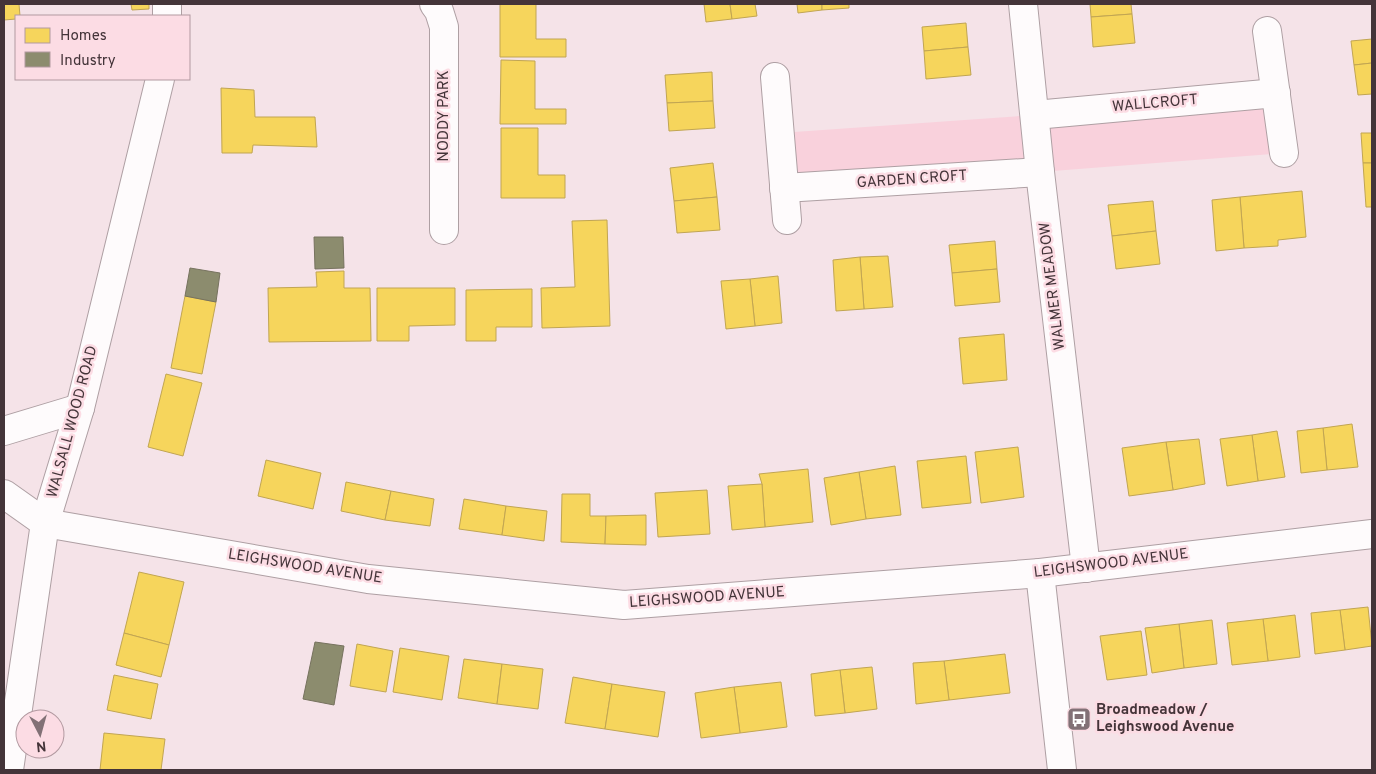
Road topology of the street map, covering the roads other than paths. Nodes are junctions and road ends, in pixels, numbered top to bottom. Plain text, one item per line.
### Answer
1 (434, 4) edge
2 (1023, 4) edge
3 (1267, 31) dead end
4 (775, 77) dead end
5 (160, 80) edge
6 (1276, 93) junction
7 (1035, 115) junction
8 (1284, 153) dead end
9 (1040, 172) junction
10 (784, 188) junction
11 (787, 220) dead end
12 (444, 230) dead end
13 (80, 408) junction
14 (4, 431) edge
15 (4, 494) edge
16 (45, 523) junction
17 (1372, 534) edge
18 (1086, 568) junction
19 (1040, 573) junction
20 (9, 770) edge
21 (1062, 770) edge

1 - 12 street, NODDY PARK
2 - 7 street, WALMER MEADOW
3 - 6 street
4 - 10 street
5 - 13 street, WALSALL WOOD ROAD
6 - 7 street, WALLCROFT
6 - 8 street
7 - 9 street, WALMER MEADOW
9 - 10 street, GARDEN CROFT
9 - 18 street, WALMER MEADOW
10 - 11 street
13 - 14 street
13 - 16 street, WALSALL WOOD ROAD
15 - 16 street
16 - 19 street, LEIGHSWOOD AVENUE
16 - 20 street, WALSALL WOOD ROAD
17 - 18 street, LEIGHSWOOD AVENUE
18 - 19 street, LEIGHSWOOD AVENUE
19 - 21 street

